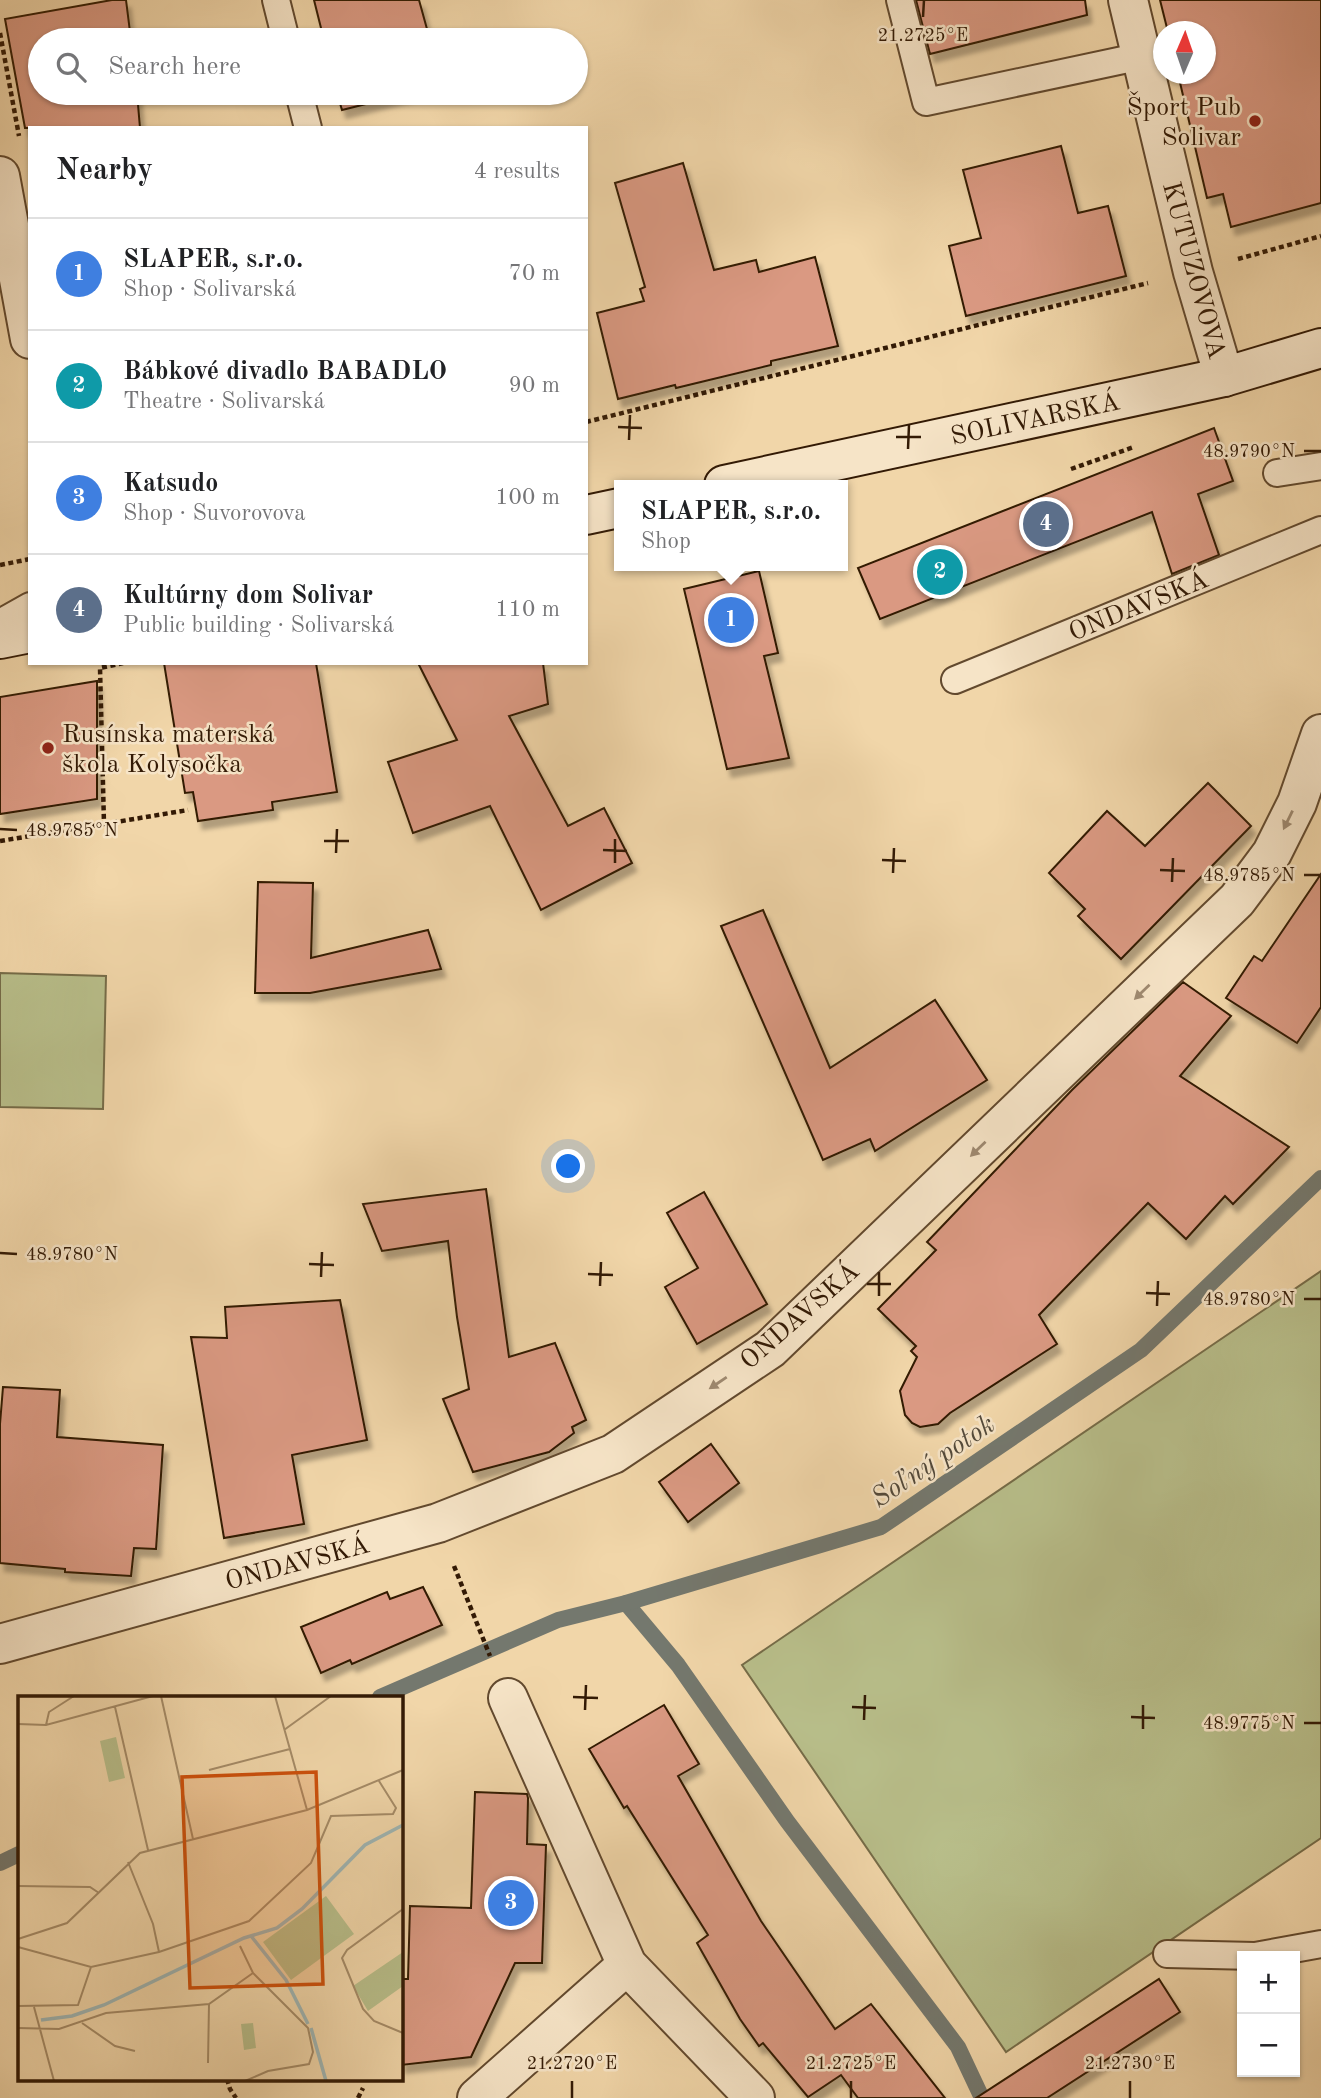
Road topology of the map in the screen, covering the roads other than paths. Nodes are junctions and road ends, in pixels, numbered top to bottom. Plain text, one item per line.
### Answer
1 (276, 0) edge
2 (900, 0) edge
3 (1128, 0) edge
4 (283, 28) edge
5 (1142, 56) junction
6 (302, 105) edge
7 (307, 126) edge
8 (0, 176) edge
9 (28, 328) edge
10 (1321, 348) edge
11 (1224, 377) junction
12 (1321, 466) edge
13 (1277, 473) dead end
14 (747, 480) edge
15 (614, 509) edge
16 (588, 515) edge
17 (1321, 530) edge
18 (28, 607) edge
19 (0, 623) edge
20 (28, 634) edge
21 (0, 639) edge
22 (955, 680) dead end
23 (1321, 734) edge
24 (0, 1644) edge
25 (508, 1698) dead end
26 (1321, 1944) edge
27 (1167, 1954) dead end
28 (627, 1965) junction
29 (477, 2098) edge
30 (755, 2098) edge

1 - 4 lane
2 - 5 lane
3 - 5 street, KUTUZOVOVA
5 - 11 street, KUTUZOVOVA
6 - 7 lane
8 - 9 street
10 - 11 street, SOLIVARSKÁ
11 - 14 street, SOLIVARSKÁ
12 - 13 lane
15 - 16 street
17 - 22 lane, ONDAVSKÁ
18 - 19 lane
20 - 21 street
23 -> 24 street, ONDAVSKÁ
25 - 28 street
26 - 27 lane
28 - 29 street
28 - 30 street

